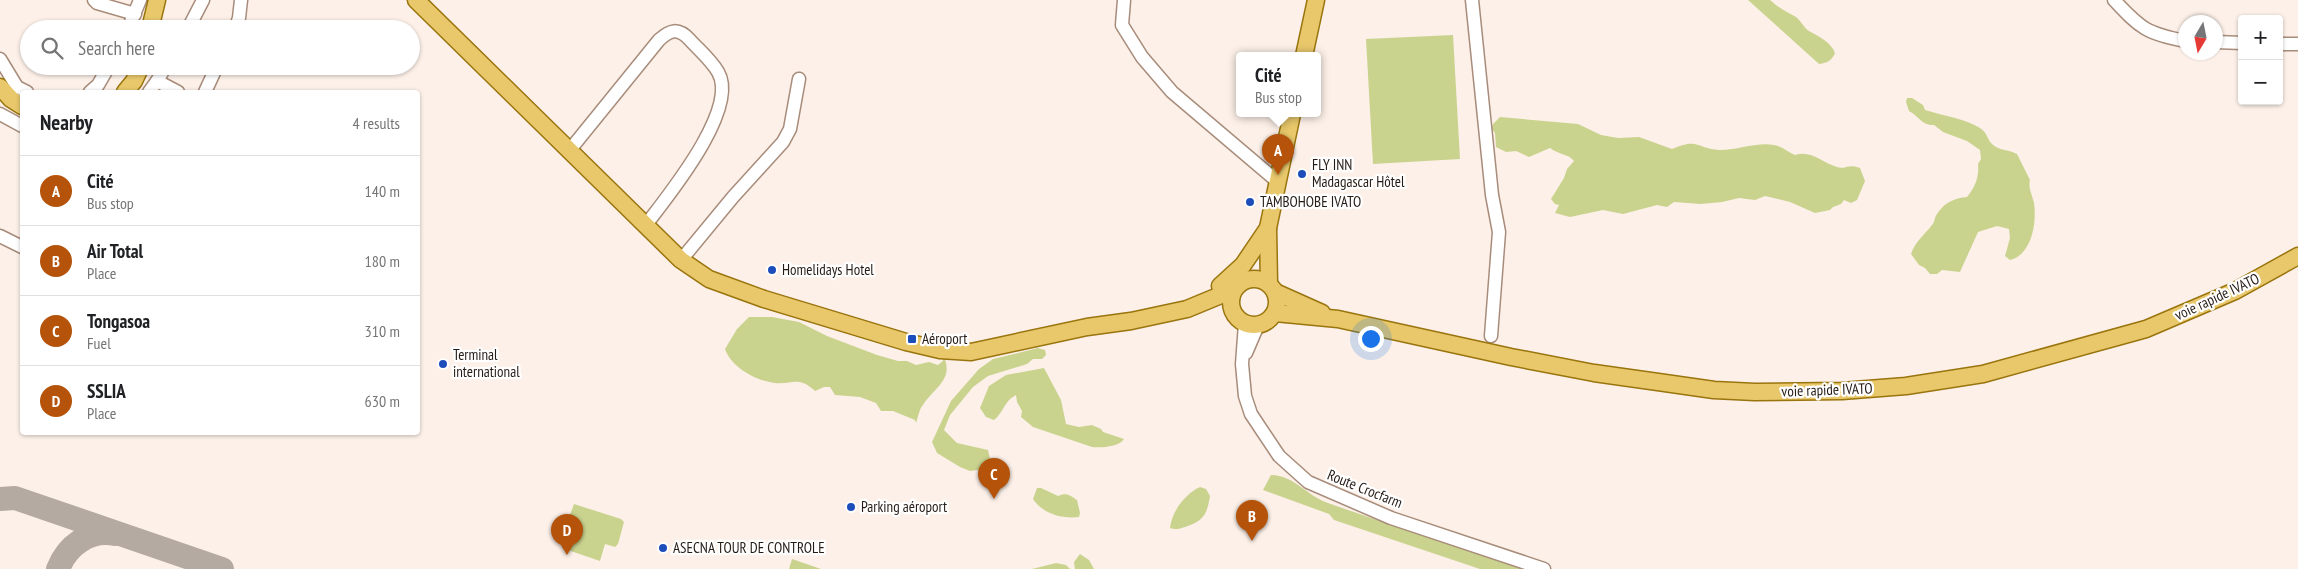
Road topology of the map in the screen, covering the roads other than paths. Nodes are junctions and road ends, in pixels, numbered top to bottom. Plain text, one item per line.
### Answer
1 (94, 0) edge
2 (140, 0) edge
3 (157, 0) edge
4 (203, 0) edge
5 (241, 0) edge
6 (416, 0) edge
7 (1124, 0) edge
8 (1316, 0) edge
9 (1472, 0) edge
10 (2114, 0) edge
11 (135, 14) junction
12 (132, 20) edge
13 (152, 20) edge
14 (193, 20) edge
15 (238, 20) edge
16 (2178, 39) edge
17 (2223, 42) edge
18 (2238, 42) edge
19 (2283, 44) edge
20 (2298, 44) edge
21 (1305, 52) edge
22 (0, 59) edge
23 (104, 75) edge
24 (137, 75) edge
25 (161, 75) edge
26 (213, 75) edge
27 (799, 79) dead end
28 (157, 81) junction
29 (0, 87) edge
30 (23, 90) edge
31 (93, 90) edge
32 (127, 90) edge
33 (150, 90) edge
34 (174, 90) edge
35 (206, 90) edge
36 (20, 105) edge
37 (0, 114) edge
38 (1291, 117) edge
39 (20, 125) edge
40 (569, 150) junction
41 (1278, 182) junction
42 (645, 226) junction
43 (1268, 228) junction
44 (0, 236) edge
45 (20, 246) edge
46 (2298, 256) edge
47 (681, 260) junction
48 (1236, 286) junction
49 (1272, 288) junction
50 (1187, 308) junction
51 (1232, 310) junction
52 (1274, 312) junction
53 (1338, 319) junction
54 (1251, 324) junction
55 (1490, 336) dead end
56 (1544, 569) edge

1 - 11 street
2 - 11 street
3 - 13 main road
4 - 14 street
5 - 15 street
6 - 40 main road
7 - 41 street
8 - 21 main road
9 - 55 street
10 - 16 street
11 - 12 street
17 - 18 street
19 - 20 street
22 - 30 street
23 - 31 street
24 - 32 main road
25 - 28 street
26 - 35 street
27 - 47 street
28 - 33 street
28 - 34 street
29 - 36 main road
37 - 39 street
38 - 41 main road
40 - 42 main road
40 - 42 street
41 - 43 main road
42 - 47 main road
43 - 48 main road
43 - 49 main road
43 - 50 main road
44 - 45 street
46 - 53 main road, voie rapide IVATO
47 - 50 main road
48 - 49 main road
48 - 50 main road
48 - 51 main road
49 - 52 main road
49 - 53 main road
50 - 51 main road
51 - 54 main road
52 - 53 main road
52 - 54 main road
54 - 56 street, Route Crocfarm

